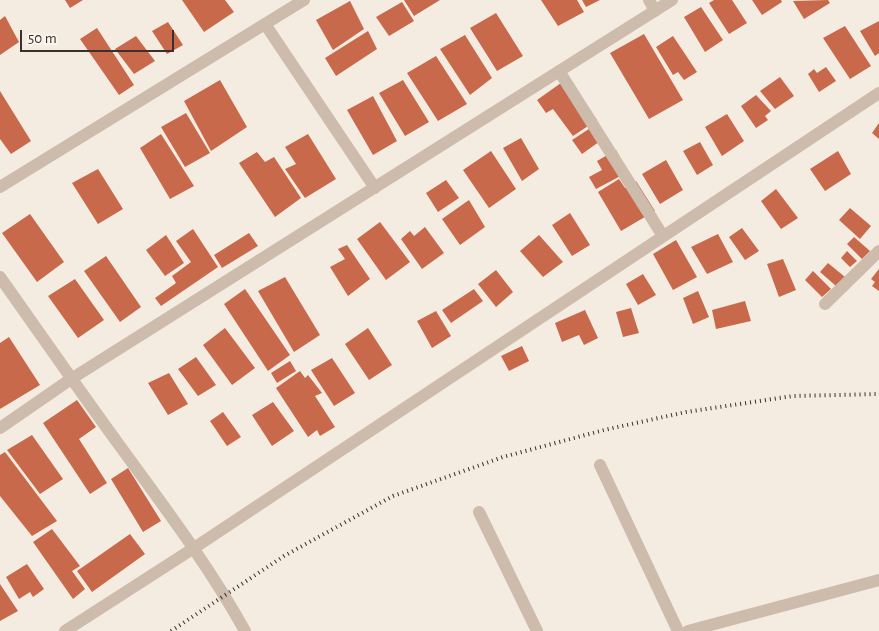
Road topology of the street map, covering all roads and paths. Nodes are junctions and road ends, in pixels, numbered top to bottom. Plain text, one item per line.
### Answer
1 (304, 0) edge
2 (672, 0) edge
3 (652, 5) edge
4 (265, 24) junction
5 (559, 71) junction
6 (879, 93) edge
7 (0, 187) edge
8 (375, 188) junction
9 (664, 236) junction
10 (879, 251) edge
11 (0, 277) edge
12 (825, 304) dead end
13 (71, 379) junction
14 (0, 428) edge
15 (600, 465) dead end
16 (479, 512) dead end
17 (194, 548) junction
18 (879, 580) edge
19 (65, 631) edge
20 (245, 631) edge
21 (536, 631) edge
22 (678, 631) edge
23 (688, 631) edge

1 - 4 street
2 - 3 street
3 - 5 street
4 - 7 street
4 - 8 street
5 - 8 street
5 - 9 street
6 - 9 street
8 - 13 street
9 - 17 street
10 - 12 street
11 - 13 street
13 - 14 street
13 - 17 street
15 - 22 street
16 - 21 street
17 - 19 street
17 - 20 street
18 - 23 street

